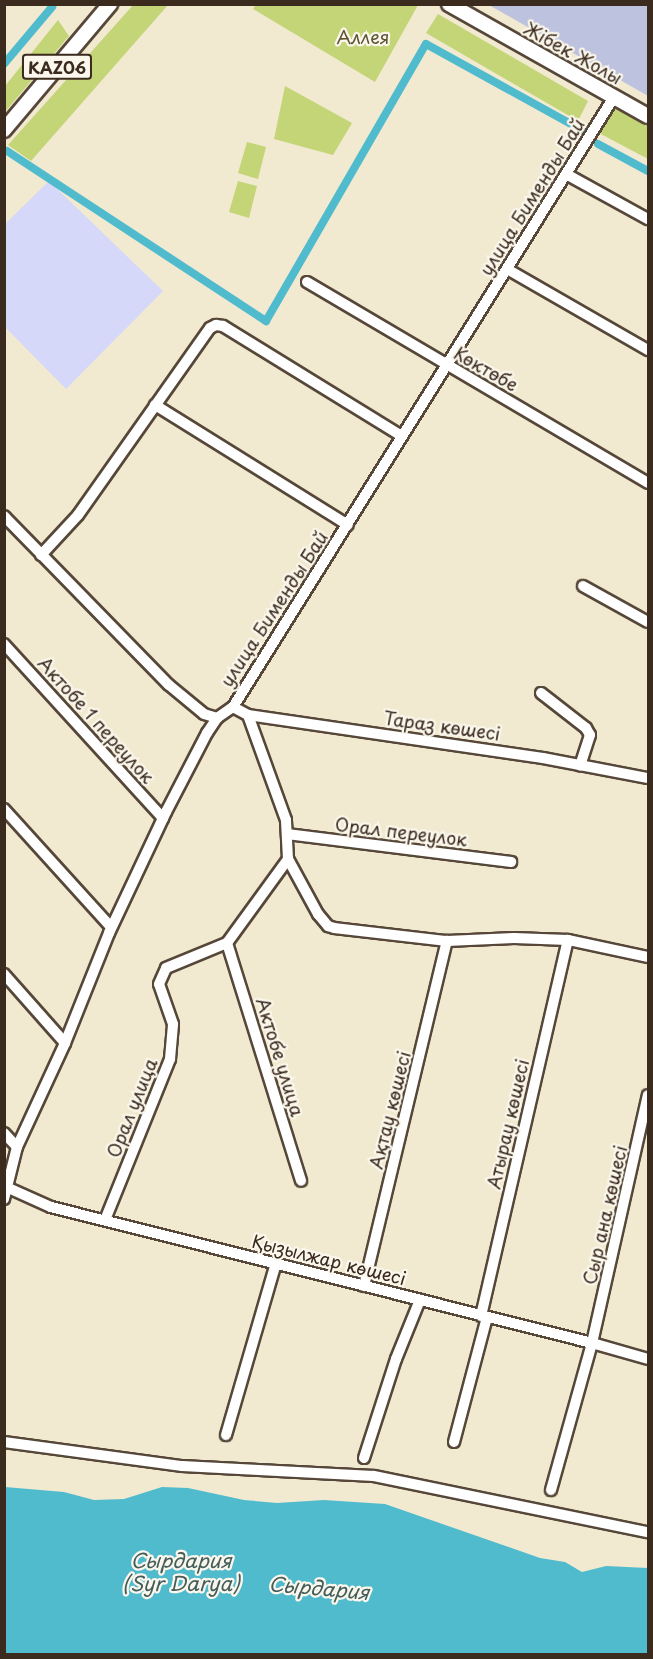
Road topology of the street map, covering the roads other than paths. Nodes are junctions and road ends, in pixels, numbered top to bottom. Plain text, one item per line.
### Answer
1 (110, 4) edge
2 (449, 4) edge
3 (614, 97) junction
4 (648, 116) edge
5 (4, 130) edge
6 (566, 174) junction
7 (648, 219) edge
8 (507, 269) junction
9 (307, 282) dead end
10 (648, 350) edge
11 (447, 366) junction
12 (155, 405) junction
13 (402, 436) junction
14 (648, 483) edge
15 (4, 516) edge
16 (348, 525) junction
17 (41, 555) junction
18 (583, 586) dead end
19 (648, 622) edge
20 (4, 644) edge
21 (541, 693) dead end
22 (233, 707) junction
23 (248, 715) junction
24 (217, 718) junction
25 (580, 765) junction
26 (648, 778) edge
27 (4, 809) edge
28 (163, 818) junction
29 (287, 834) junction
30 (288, 859) junction
31 (511, 862) dead end
32 (111, 927) junction
33 (568, 940) junction
34 (447, 941) junction
35 (227, 943) junction
36 (648, 957) edge
37 (4, 974) edge
38 (65, 1043) junction
39 (648, 1095) edge
40 (4, 1133) edge
41 (17, 1148) junction
42 (302, 1182) dead end
43 (6, 1191) edge
44 (105, 1220) junction
45 (276, 1263) junction
46 (364, 1286) junction
47 (420, 1300) junction
48 (484, 1317) junction
49 (592, 1342) junction
50 (648, 1359) edge
51 (226, 1436) dead end
52 (4, 1442) edge
53 (454, 1442) dead end
54 (364, 1458) dead end
55 (552, 1490) dead end
56 (648, 1532) edge

1 - 5 main road, KAZ06
2 - 3 main road, Жібек Жолы
3 - 4 main road, Жібек Жолы
3 - 6 street, улица Бименды Бай
6 - 7 street
6 - 8 street, улица Бименды Бай
8 - 10 street
8 - 11 street, улица Бименды Бай
9 - 11 street, Көктөбе
11 - 13 street, улица Бименды Бай
11 - 14 street, Көктөбе
12 - 13 street
12 - 16 street
12 - 17 street
13 - 16 street, улица Бименды Бай
15 - 17 street
16 - 22 street, улица Бименды Бай
17 - 24 street
18 - 19 street
20 - 28 street, Актобе 1 переулок
21 - 25 street
22 - 23 street, Тараз көшесі
22 - 24 street, улица Бименды Бай
23 - 25 street, Тараз көшесі
23 - 29 street
24 - 28 street, улица Бименды Бай
25 - 26 street, Тараз көшесі
27 - 32 street
28 - 32 street, улица Бименды Бай
29 - 30 street
29 - 31 street, Орал переулок
30 - 34 street
30 - 35 street
32 - 38 street, улица Бименды Бай
33 - 34 street
33 - 36 street
33 - 48 street, Атырау көшесі
34 - 46 street, Ақтау көшесі
35 - 42 street, Актобе улица
35 - 44 street, Орал улица
37 - 38 street
38 - 41 street, улица Бименды Бай
39 - 49 street, Сыр ана көшесі
40 - 41 street
41 - 43 street, улица Бименды Бай
43 - 44 street, Қызылжар көшесі
44 - 45 street, Қызылжар көшесі
45 - 46 street, Қызылжар көшесі
45 - 51 street
46 - 47 street, Қызылжар көшесі
47 - 48 street, Қызылжар көшесі
47 - 54 street
48 - 49 street, Қызылжар көшесі
48 - 53 street, Атырау көшесі
49 - 50 street, Қызылжар көшесі
49 - 55 street, Сыр ана көшесі
52 - 56 street

